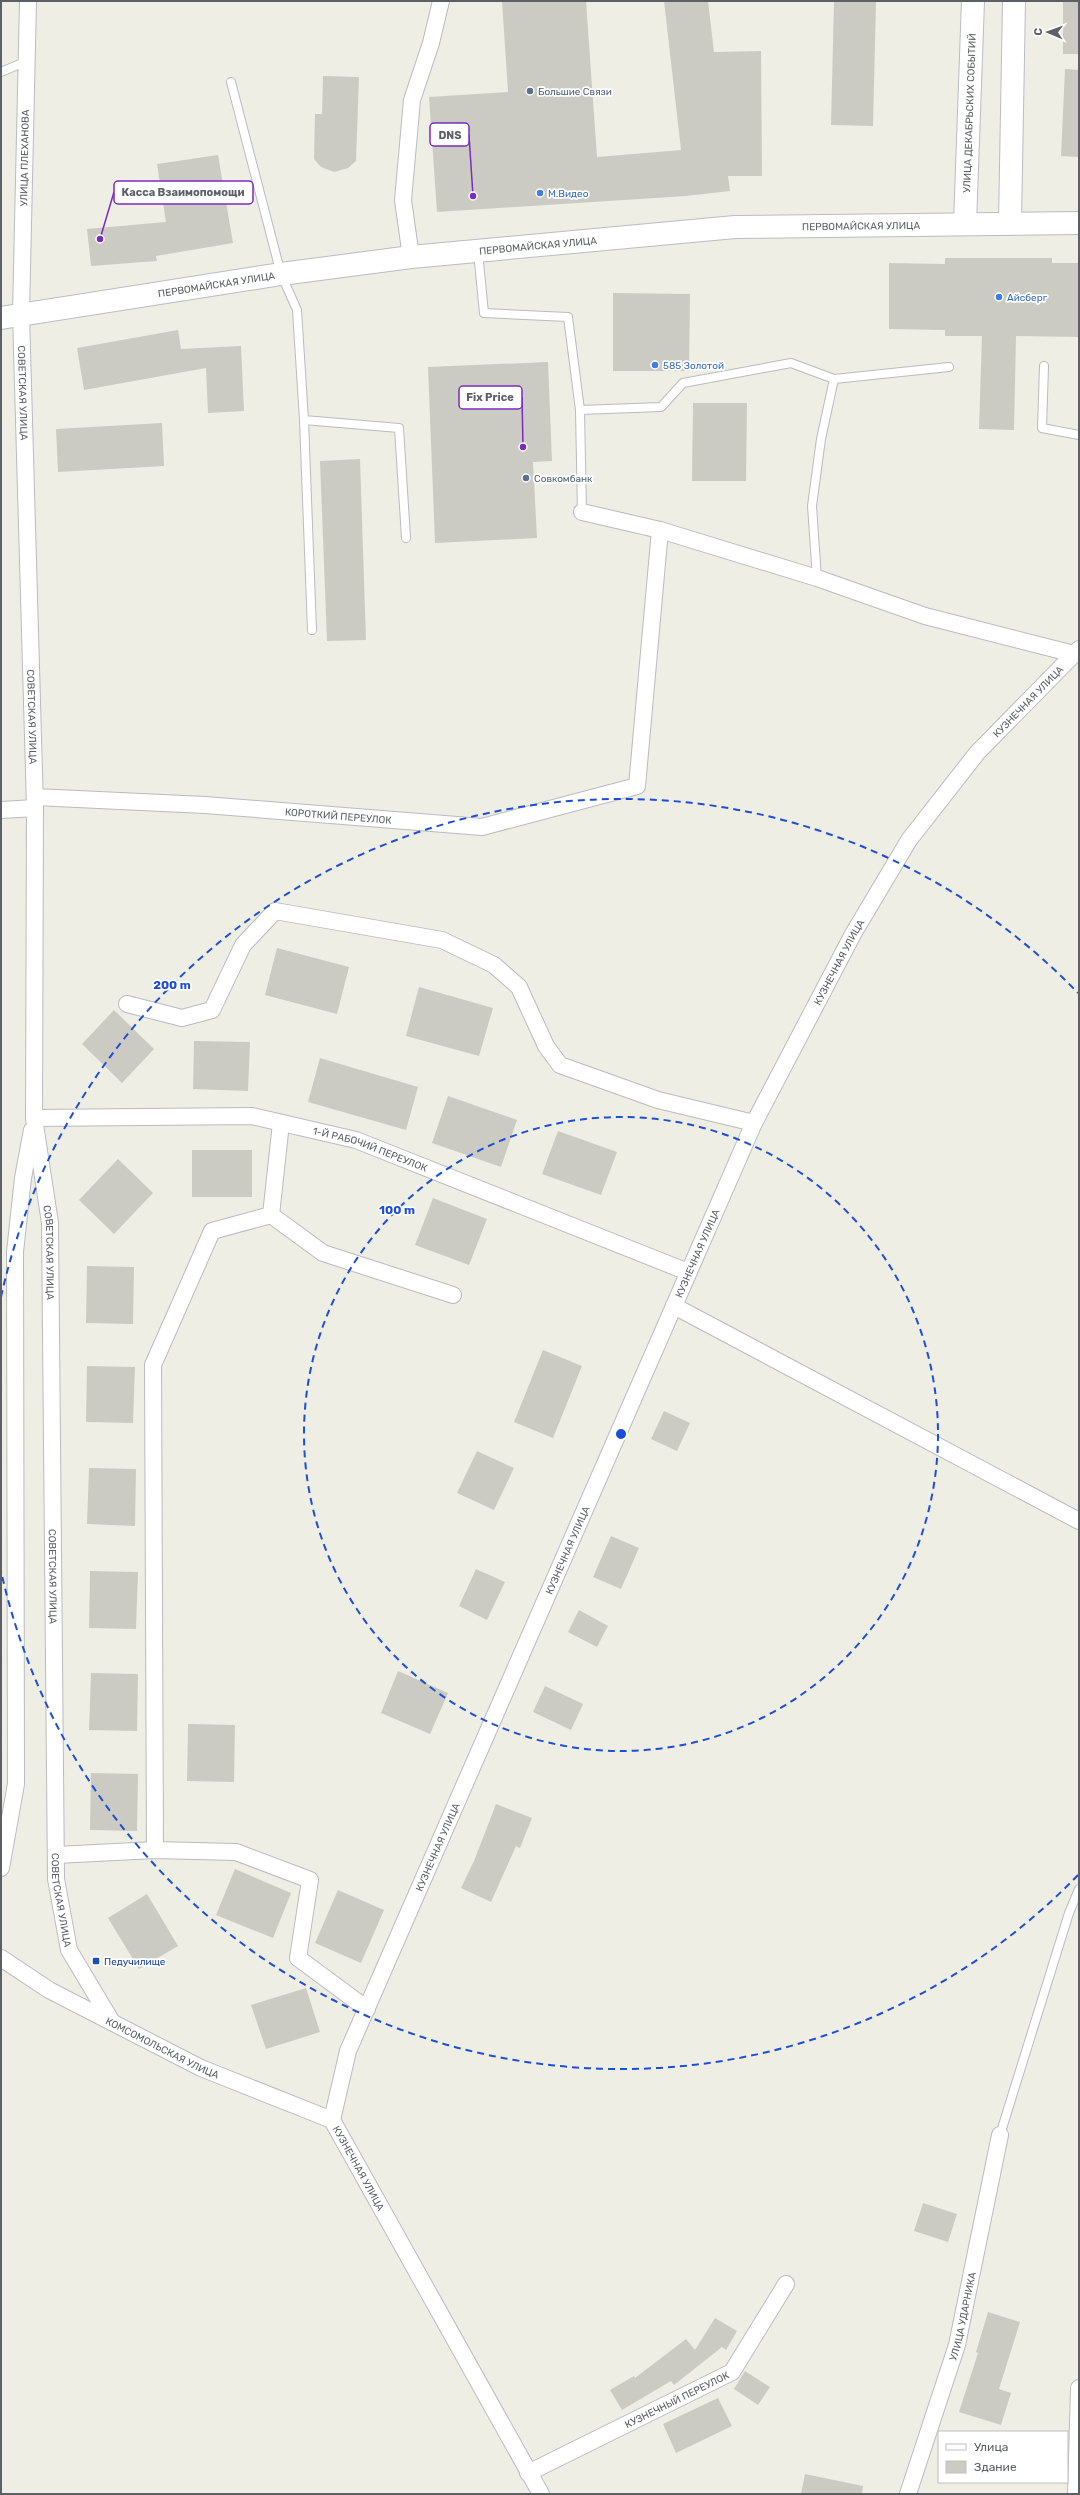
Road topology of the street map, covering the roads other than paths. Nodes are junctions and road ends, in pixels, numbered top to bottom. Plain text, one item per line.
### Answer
1 (28, 1) edge
2 (441, 1) edge
3 (973, 1) edge
4 (1014, 1) edge
5 (27, 61) junction
6 (1, 72) edge
7 (231, 82) dead end
8 (1010, 222) junction
9 (1079, 223) edge
10 (965, 224) junction
11 (478, 251) junction
12 (411, 257) junction
13 (281, 274) junction
14 (11, 316) edge
15 (1044, 366) dead end
16 (949, 367) dead end
17 (834, 379) junction
18 (580, 410) junction
19 (304, 420) junction
20 (1079, 435) edge
21 (582, 512) joint
22 (660, 530) junction
23 (406, 538) dead end
24 (817, 578) junction
25 (312, 630) dead end
26 (1077, 651) edge
27 (35, 802) junction
28 (1, 810) edge
29 (128, 1004) dead end
30 (34, 1118) junction
31 (281, 1123) junction
32 (754, 1123) junction
33 (271, 1215) junction
34 (688, 1272) junction
35 (453, 1295) dead end
36 (674, 1306) junction
37 (1079, 1521) edge
38 (155, 1850) junction
39 (56, 1855) junction
40 (1, 1868) edge
41 (1079, 1890) edge
42 (1, 1958) edge
43 (367, 2009) junction
44 (112, 2022) junction
45 (332, 2120) junction
46 (1000, 2135) joint
47 (786, 2284) dead end
48 (1079, 2388) edge
49 (528, 2473) junction
50 (541, 2494) edge
51 (908, 2494) edge
52 (1076, 2494) edge

1 - 5 street, УЛИЦА ПЛЕХАНОВА
2 - 12 street
3 - 10 main road, УЛИЦА ДЕКАБРЬСКИХ СОБЫТИЙ
4 - 8 main road
5 - 6 lane
5 - 14 street, УЛИЦА ПЛЕХАНОВА
7 - 13 lane
8 - 9 main road, ПЕРВОМАЙСКАЯ УЛИЦА
8 - 10 main road, ПЕРВОМАЙСКАЯ УЛИЦА
10 - 11 main road, ПЕРВОМАЙСКАЯ УЛИЦА
11 - 12 main road, ПЕРВОМАЙСКАЯ УЛИЦА
11 - 18 lane
12 - 13 main road, ПЕРВОМАЙСКАЯ УЛИЦА
13 - 14 main road, ПЕРВОМАЙСКАЯ УЛИЦА
13 - 19 lane
14 - 27 street, СОВЕТСКАЯ УЛИЦА
15 - 20 lane
16 - 17 lane
17 - 18 lane
17 - 24 lane
18 - 21 lane
19 - 23 lane
19 - 25 lane
21 - 22 street
22 - 24 street
22 - 27 street, КОРОТКИЙ ПЕРЕУЛОК
24 - 26 street
26 - 32 street, КУЗНЕЧНАЯ УЛИЦА
27 - 28 street, КОРОТКИЙ ПЕРЕУЛОК
27 - 30 street, СОВЕТСКАЯ УЛИЦА
29 - 32 street
30 - 31 street, 1-Й РАБОЧИЙ ПЕРЕУЛОК
30 - 39 street, СОВЕТСКАЯ УЛИЦА
30 - 40 street, СОВЕТСКАЯ УЛИЦА
31 - 33 street
31 - 34 street, 1-Й РАБОЧИЙ ПЕРЕУЛОК
32 - 34 street, КУЗНЕЧНАЯ УЛИЦА
33 - 35 street
33 - 38 street
34 - 36 street, КУЗНЕЧНАЯ УЛИЦА
36 - 37 street
36 - 43 street, КУЗНЕЧНАЯ УЛИЦА
38 - 39 street
38 - 43 street
39 - 44 street, СОВЕТСКАЯ УЛИЦА
41 - 46 lane
42 - 44 street, КОМСОМОЛЬСКАЯ УЛИЦА
43 - 45 street, КУЗНЕЧНАЯ УЛИЦА
44 - 45 street, КОМСОМОЛЬСКАЯ УЛИЦА
45 - 49 street, КУЗНЕЧНАЯ УЛИЦА
46 - 51 street, УЛИЦА УДАРНИКА
47 - 49 street, КУЗНЕЧНЫЙ ПЕРЕУЛОК
48 - 52 street
49 - 50 street, КУЗНЕЧНАЯ УЛИЦА

